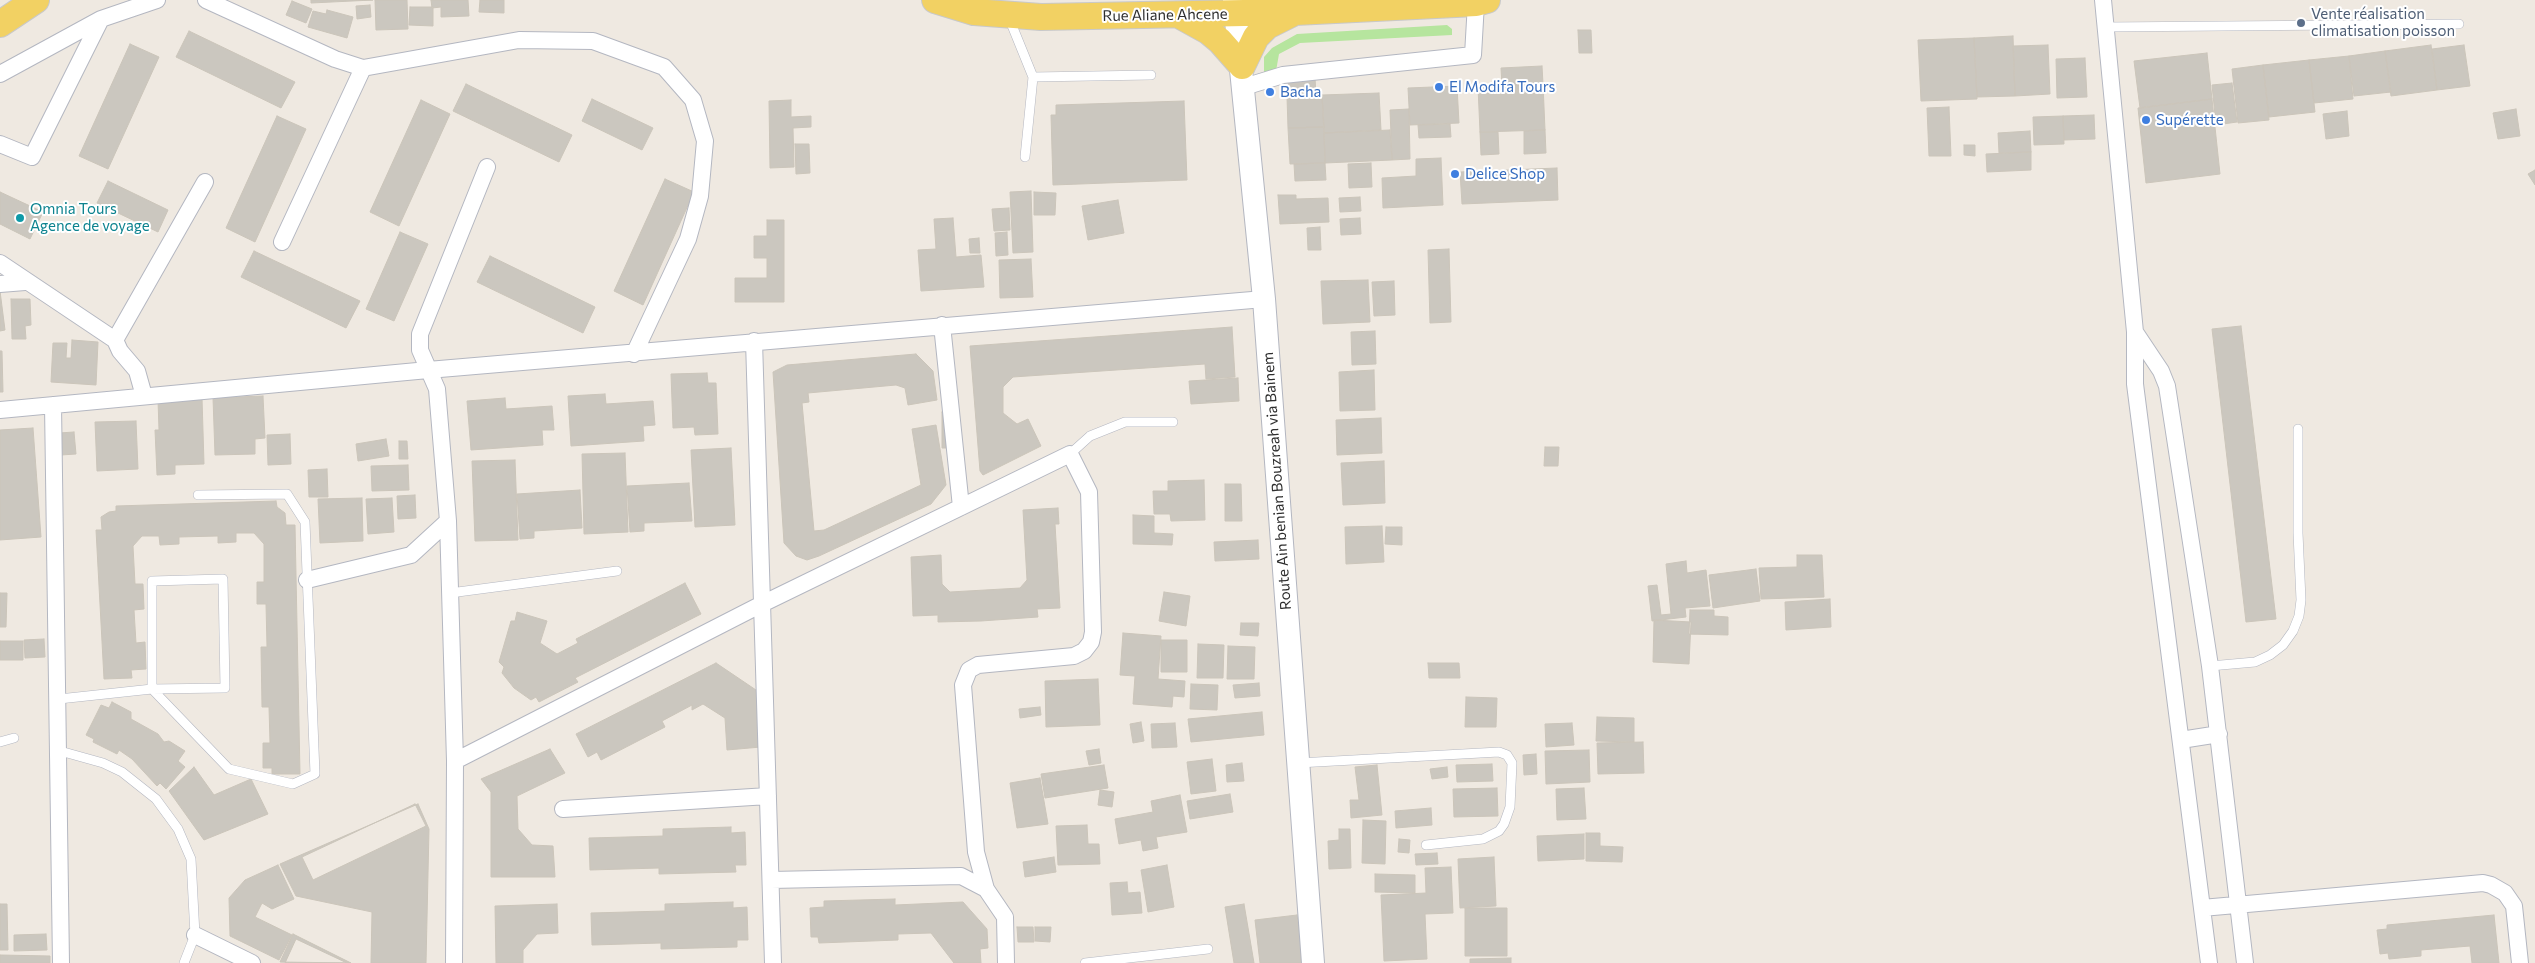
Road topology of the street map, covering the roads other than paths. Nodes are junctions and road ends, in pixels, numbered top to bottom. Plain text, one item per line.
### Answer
1 (36, 0) edge
2 (157, 0) edge
3 (206, 0) edge
4 (935, 0) edge
5 (2103, 0) edge
6 (1481, 1) edge
7 (1235, 7) edge
8 (1295, 12) junction
9 (1178, 14) junction
10 (1008, 16) junction
11 (101, 19) junction
12 (0, 24) edge
13 (2460, 24) dead end
14 (2106, 27) junction
15 (363, 68) junction
16 (0, 74) edge
17 (1152, 75) dead end
18 (1243, 76) junction
19 (1033, 77) junction
20 (0, 144) edge
21 (1024, 157) dead end
22 (487, 167) dead end
23 (205, 182) dead end
24 (282, 242) dead end
25 (0, 263) edge
26 (25, 282) junction
27 (0, 284) edge
28 (1264, 299) junction
29 (942, 325) junction
30 (2135, 332) junction
31 (115, 340) junction
32 (754, 341) junction
33 (634, 354) junction
34 (428, 370) junction
35 (144, 396) junction
36 (53, 406) junction
37 (0, 410) edge
38 (1173, 422) dead end
39 (2298, 429) dead end
40 (1070, 454) junction
41 (198, 495) dead end
42 (961, 507) junction
43 (448, 521) junction
44 (617, 571) dead end
45 (307, 580) junction
46 (450, 593) junction
47 (762, 604) junction
48 (2210, 666) junction
49 (152, 690) junction
50 (59, 699) junction
51 (2219, 734) junction
52 (14, 738) dead end
53 (2181, 740) junction
54 (0, 742) edge
55 (60, 751) junction
56 (455, 761) junction
57 (1298, 763) junction
58 (768, 796) junction
59 (563, 809) dead end
60 (1426, 845) dead end
61 (770, 880) junction
62 (986, 889) junction
63 (2238, 905) junction
64 (2202, 908) junction
65 (195, 935) junction
66 (1208, 949) dead end
67 (61, 963) edge
68 (184, 963) edge
69 (252, 963) edge
70 (454, 963) edge
71 (773, 963) edge
72 (1006, 963) edge
73 (1085, 963) edge
74 (1314, 963) edge
75 (2210, 963) edge
76 (2245, 963) edge
77 (2520, 963) edge

1 - 12 main road
2 - 11 street
3 - 15 street
4 - 10 main road, Rue Aliane Ahcene
5 - 14 street
6 - 8 main road, Rue Aliane Ahcene
6 - 18 street
7 - 8 main road, Rue Aliane Ahcene
7 - 9 main road, Rue Aliane Ahcene
7 - 18 main road, Route Ain benian Bouzreah via Bainem
8 - 18 main road
9 - 10 main road, Rue Aliane Ahcene
9 - 18 main road
10 - 19 lane
11 - 16 street
11 - 20 street
13 - 14 lane
14 - 30 street
15 - 24 street
15 - 33 street
17 - 19 lane
18 - 28 main road, Route Ain benian Bouzreah via Bainem
19 - 21 lane
22 - 34 street
23 - 31 street
25 - 26 street
26 - 27 street
26 - 31 street
28 - 29 street
28 - 57 main road, Route Ain benian Bouzreah via Bainem
29 - 32 street
29 - 42 street
30 - 48 street
30 - 53 street
31 - 35 street
32 - 33 street
32 - 47 street
33 - 34 street
34 - 35 street
34 - 43 street
35 - 36 street
36 - 37 street
36 - 50 street
38 - 40 lane
39 - 48 lane
40 - 42 street
40 - 62 street
41 - 45 lane
42 - 47 street
43 - 45 street
43 - 46 street
44 - 46 lane
45 - 49 lane
46 - 56 street
47 - 56 street
47 - 58 street
48 - 51 street
49 - 49 lane
49 - 50 lane
50 - 55 street
51 - 53 street
51 - 63 street
52 - 54 lane
53 - 64 street
55 - 65 lane
55 - 67 street
56 - 70 street
57 - 60 lane
57 - 74 main road, Route Ain benian Bouzreah via Bainem
58 - 59 street
58 - 61 street
61 - 62 street
61 - 71 street
62 - 72 street
63 - 64 street
63 - 76 street
63 - 77 street
64 - 75 street
65 - 68 lane
65 - 69 street
66 - 73 lane

